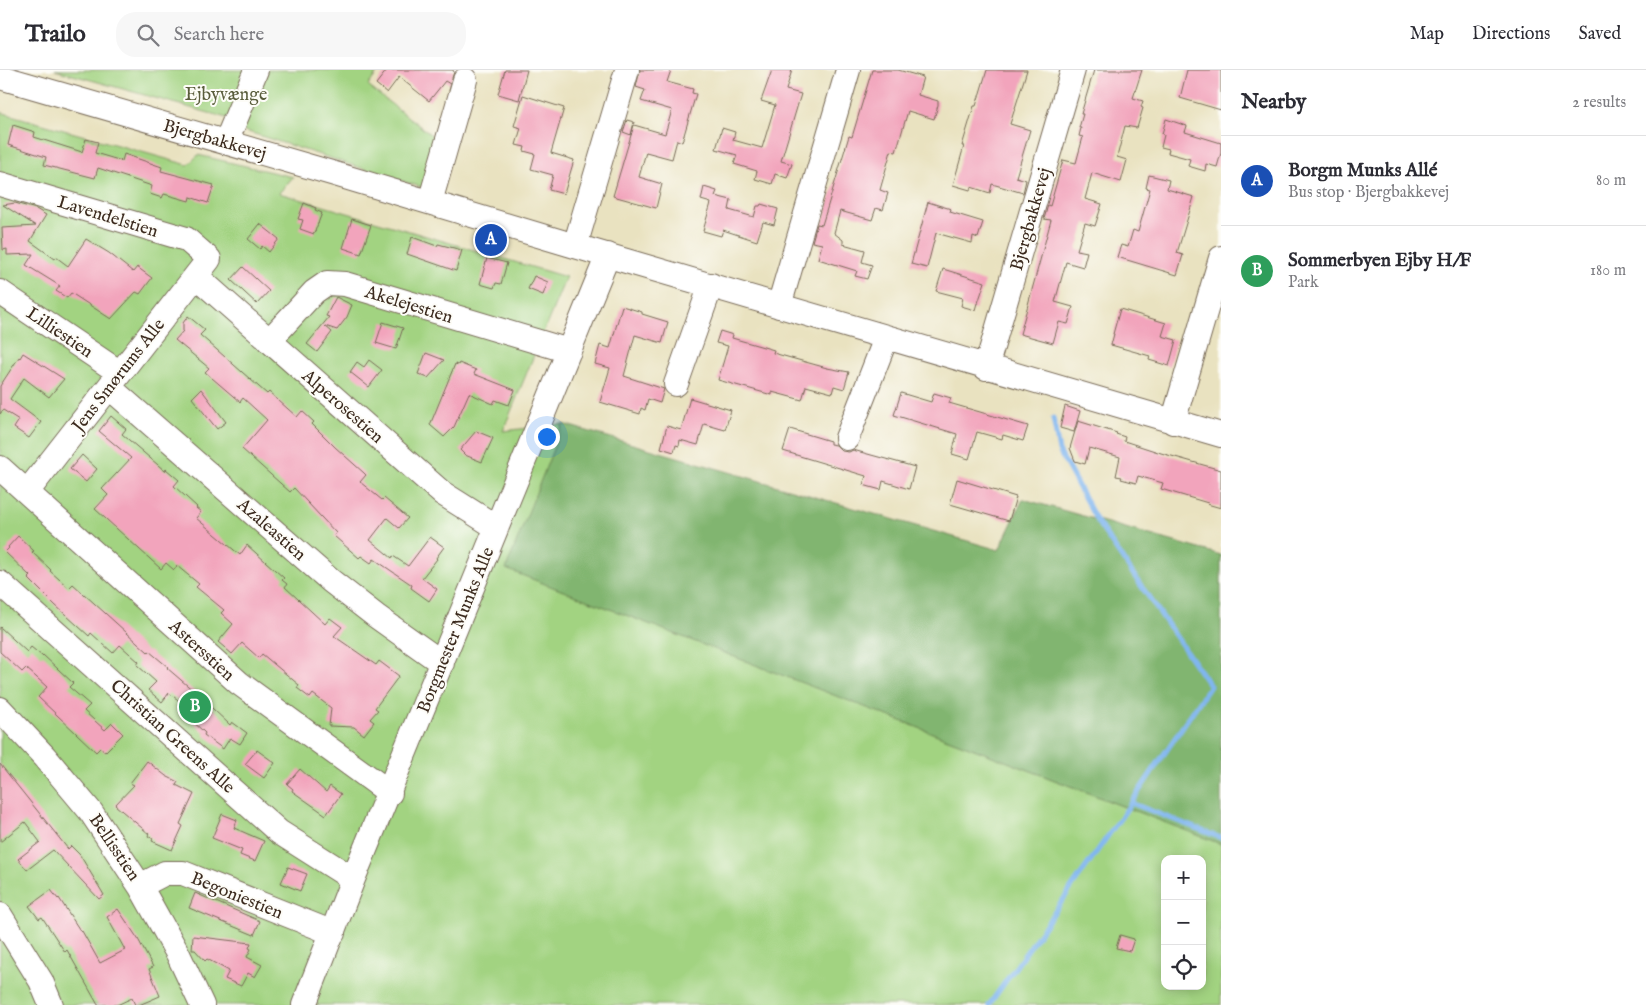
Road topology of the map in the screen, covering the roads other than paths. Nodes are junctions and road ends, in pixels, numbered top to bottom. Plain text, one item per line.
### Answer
1 (256, 70) edge
2 (627, 70) edge
3 (848, 70) edge
4 (1073, 70) edge
5 (0, 77) edge
6 (465, 80) dead end
7 (226, 142) junction
8 (0, 184) edge
9 (430, 202) junction
10 (575, 246) junction
11 (608, 255) junction
12 (1221, 258) edge
13 (202, 267) junction
14 (711, 285) junction
15 (0, 292) edge
16 (779, 306) junction
17 (886, 338) junction
18 (270, 341) junction
19 (569, 351) junction
20 (986, 368) junction
21 (114, 380) junction
22 (676, 384) dead end
23 (1173, 422) junction
24 (1221, 435) edge
25 (847, 438) dead end
26 (0, 468) edge
27 (27, 492) junction
28 (496, 527) junction
29 (0, 583) edge
30 (442, 663) junction
31 (0, 709) edge
32 (390, 793) junction
33 (353, 879) junction
34 (140, 886) junction
35 (0, 915) edge
36 (333, 932) junction
37 (51, 1005) edge
38 (202, 1005) edge
39 (304, 1005) edge

1 - 7 street
2 - 10 street
3 - 16 street
4 - 20 street, Bjergbakkevej
5 - 7 street, Bjergbakkevej
6 - 9 street
7 - 9 street, Bjergbakkevej
8 - 13 street, Lavendelstien
9 - 10 street, Bjergbakkevej
10 - 11 street, Bjergbakkevej
11 - 14 street, Bjergbakkevej
11 - 19 street, Borgmester Munks Alle
12 - 23 street
13 - 18 street, Alperosestien
13 - 21 street, Jens Smørums Alle
14 - 16 street, Bjergbakkevej
14 - 22 street
15 - 21 street, Lilliestien
16 - 17 street, Bjergbakkevej
17 - 20 street, Bjergbakkevej
17 - 25 street
18 - 19 street, Akelejestien
18 - 28 street, Alperosestien
19 - 28 street, Borgmester Munks Alle
20 - 23 street, Bjergbakkevej
21 - 27 street, Jens Smørums Alle
21 - 30 street, Azaleastien
23 - 24 street, Bjergbakkevej
26 - 27 street, Astersstien
27 - 32 street, Astersstien
28 - 30 street, Borgmester Munks Alle
29 - 33 street, Christian Greens Alle
30 - 32 street, Borgmester Munks Alle
31 - 34 street, Bellisstien
32 - 33 street, Borgmester Munks Alle
33 - 36 street, Borgmester Munks Alle
34 - 36 street, Begoniestien
34 - 38 street, Bellisstien
35 - 37 street
36 - 39 street, Borgmester Munks Alle

